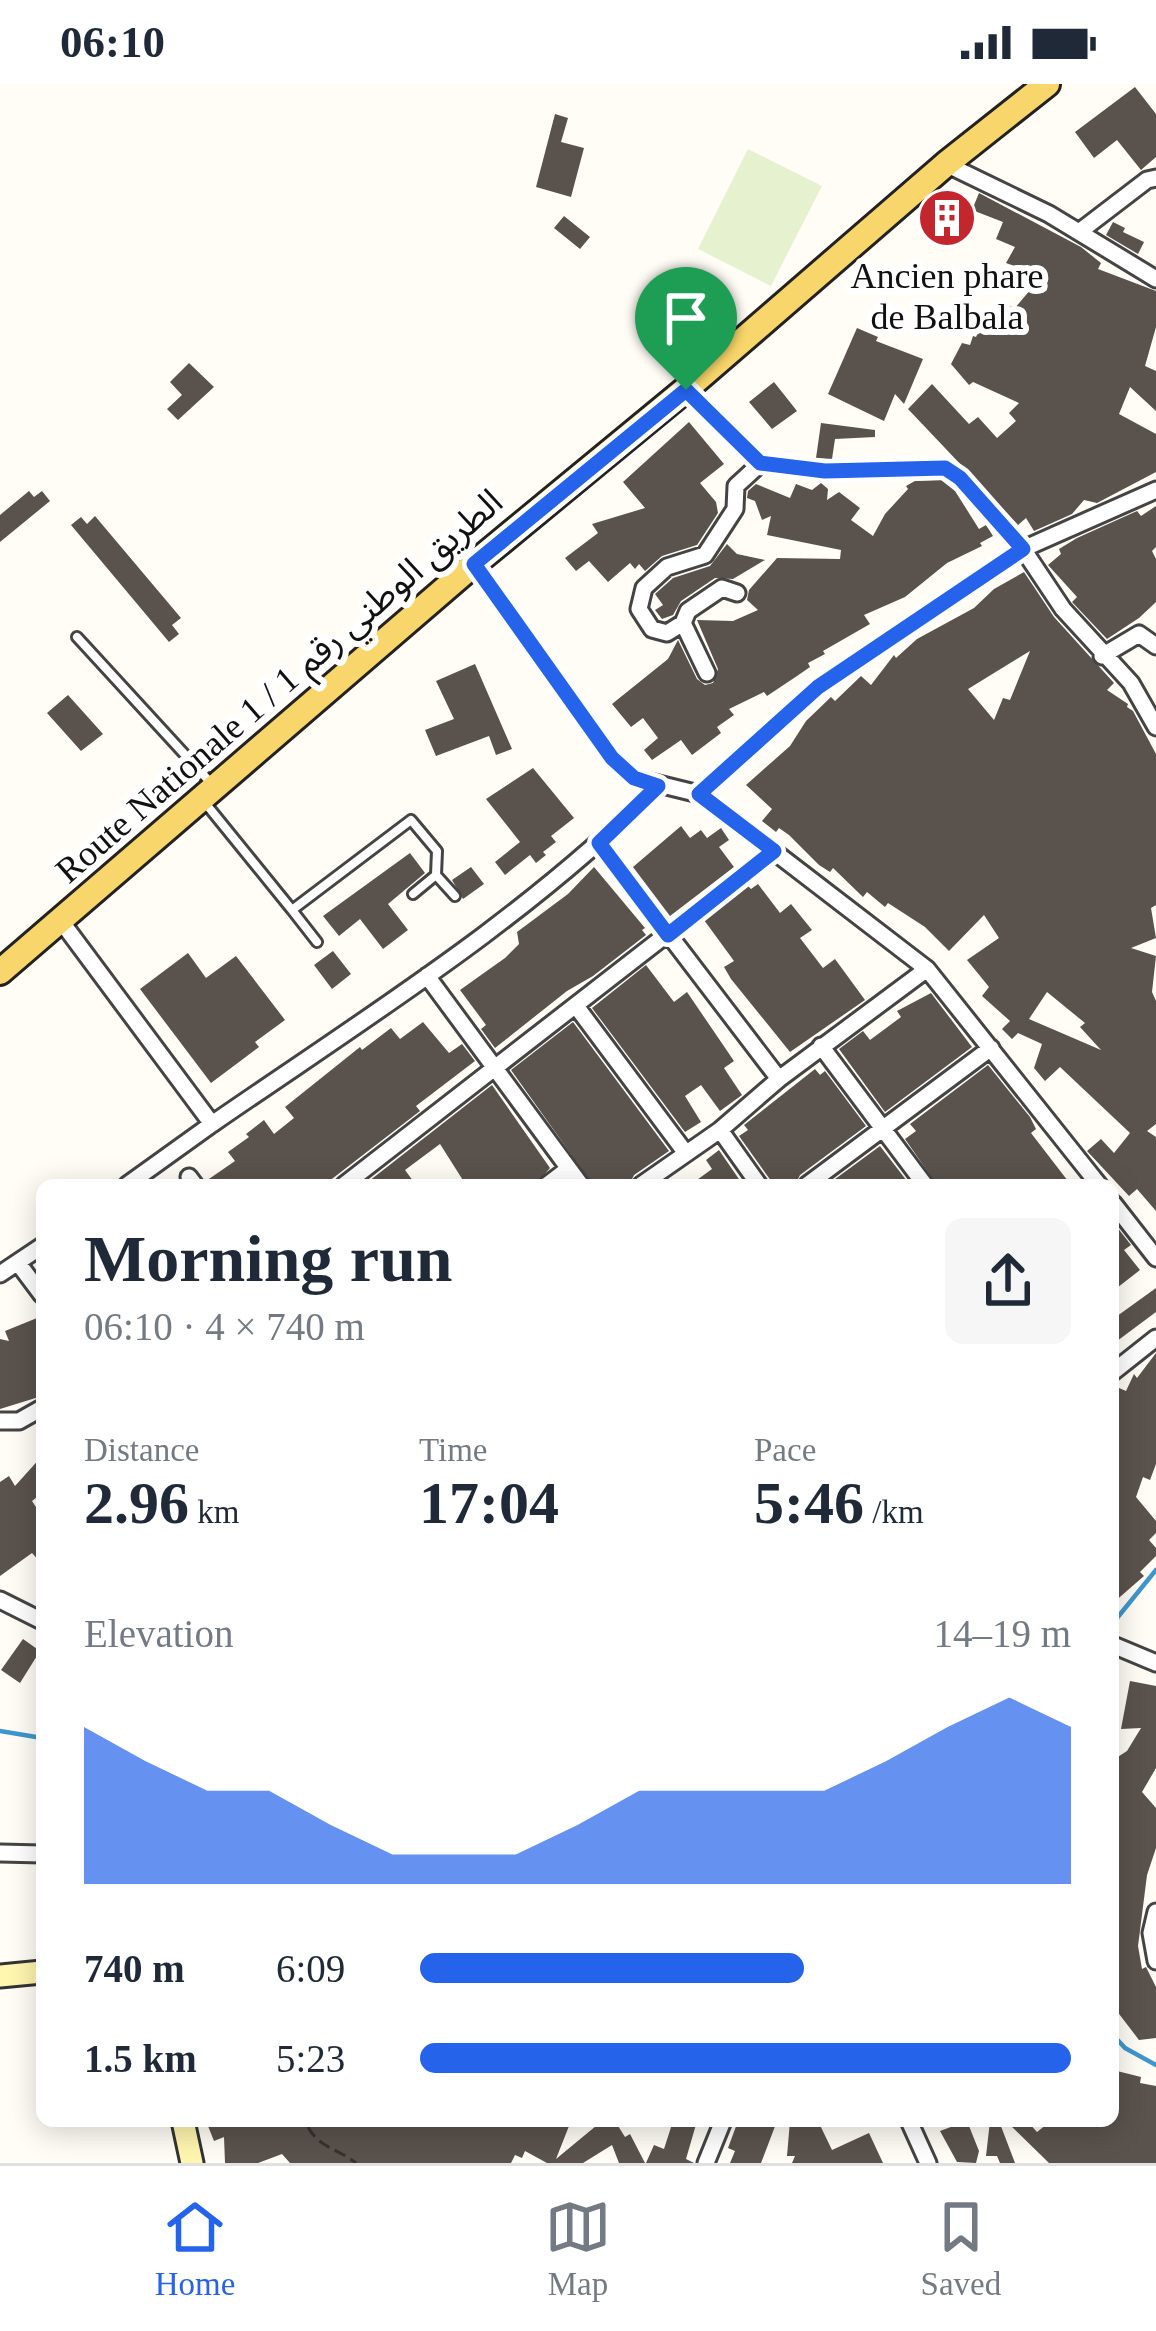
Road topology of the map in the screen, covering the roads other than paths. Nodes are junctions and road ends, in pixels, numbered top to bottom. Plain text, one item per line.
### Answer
1 (1046, 84) edge
2 (946, 164) junction
3 (1156, 178) edge
4 (1079, 232) junction
5 (1156, 279) edge
6 (686, 390) junction
7 (760, 463) junction
8 (1156, 490) edge
9 (1023, 549) junction
10 (474, 564) junction
11 (737, 593) dead end
12 (683, 622) junction
13 (77, 637) dead end
14 (1156, 646) edge
15 (1102, 656) junction
16 (706, 673) dead end
17 (1156, 727) edge
18 (658, 786) junction
19 (208, 794) junction
20 (699, 794) junction
21 (599, 843) junction
22 (774, 851) junction
23 (436, 875) junction
24 (413, 894) dead end
25 (455, 896) dead end
26 (292, 910) junction
27 (61, 921) junction
28 (668, 935) junction
29 (317, 942) dead end
30 (927, 969) junction
31 (0, 971) edge
32 (427, 976) junction
33 (576, 1006) junction
34 (820, 1046) junction
35 (991, 1048) junction
36 (495, 1067) junction
37 (779, 1078) junction
38 (212, 1124) junction
39 (886, 1128) junction
40 (720, 1130) junction
41 (685, 1152) junction
42 (568, 1169) junction
43 (135, 1179) edge
44 (352, 1179) edge
45 (555, 1179) edge
46 (576, 1179) edge
47 (649, 1179) edge
48 (755, 1179) edge
49 (815, 1179) edge
50 (921, 1179) edge
51 (1093, 1179) edge
52 (1119, 1211) edge
53 (36, 1250) edge
54 (1156, 1258) edge
55 (18, 1263) junction
56 (0, 1274) edge
57 (36, 1287) edge
58 (1156, 1338) edge
59 (1119, 1363) edge
60 (36, 1412) edge
61 (0, 1421) edge
62 (0, 1600) edge
63 (36, 1618) edge
64 (1119, 1648) edge
65 (1156, 1663) edge
66 (0, 1853) edge
67 (36, 1854) edge
68 (1156, 1912) edge
69 (1156, 1960) edge
70 (36, 1973) edge
71 (0, 1976) edge
72 (184, 2127) edge
73 (721, 2127) edge
74 (912, 2127) edge
75 (192, 2163) edge
76 (706, 2163) edge
77 (928, 2163) edge

1 - 2 main road, Route Nationale 1 / الطريق الوطني رقم 1
2 - 4 street
2 - 6 main road, Route Nationale 1 / الطريق الوطني رقم 1
3 - 4 street
4 - 5 street
6 - 7 street
6 - 10 main road, Route Nationale 1 / الطريق الوطني رقم 1
7 - 9 street
7 - 12 street
8 - 9 street
9 - 15 street
9 - 20 street
10 - 18 street
10 - 19 main road, Route Nationale 1 / الطريق الوطني رقم 1
11 - 12 street
12 - 16 street
13 - 19 lane
14 - 15 street
15 - 17 street
18 - 20 street
18 - 21 street
19 - 26 lane
19 - 27 main road, Route Nationale 1 / الطريق الوطني رقم 1
20 - 22 street
21 - 28 street
21 - 32 street
22 - 28 street
22 - 30 street
23 - 24 lane
23 - 25 lane
23 - 26 lane
26 - 29 lane
27 - 31 main road, Route Nationale 1 / الطريق الوطني رقم 1
27 - 38 street
28 - 33 street
28 - 37 street
30 - 34 street
30 - 35 street
32 - 36 street
32 - 38 street
33 - 36 street
33 - 41 street
34 - 37 street
34 - 39 street
35 - 39 street
35 - 51 street
36 - 42 street
36 - 44 street
37 - 40 street
38 - 43 street
39 - 49 street
39 - 50 street
40 - 41 street
40 - 48 street
41 - 47 street
42 - 45 street
42 - 46 street
52 - 54 street
53 - 55 street
55 - 56 street
55 - 57 street
58 - 59 street
60 - 61 street
62 - 63 street
64 - 65 street
66 - 67 street
68 - 69 street
70 - 71 street
72 - 75 street
73 - 76 street
74 - 77 street

